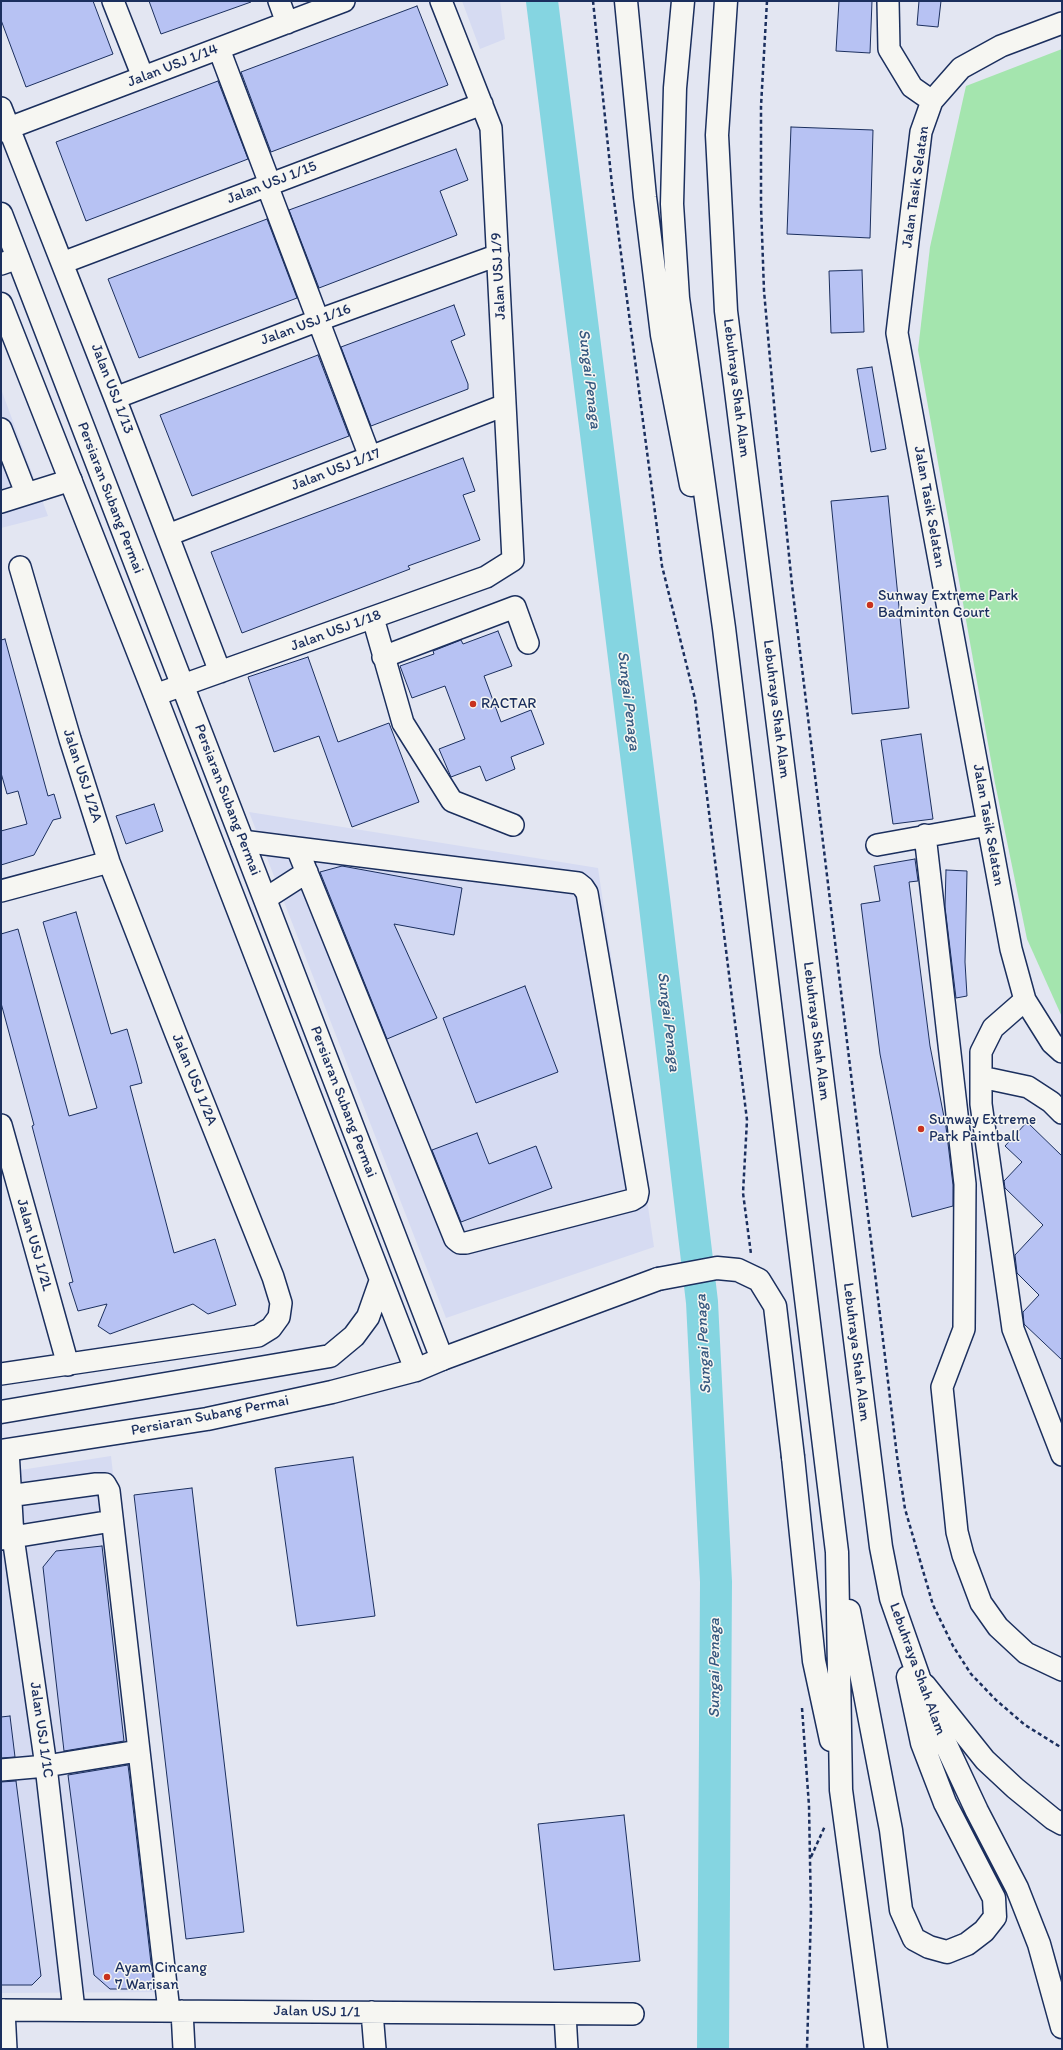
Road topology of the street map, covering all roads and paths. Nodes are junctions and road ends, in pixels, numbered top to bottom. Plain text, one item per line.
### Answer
1 (113, 1) edge
2 (279, 1) edge
3 (344, 1) edge
4 (441, 1) edge
5 (593, 1) edge
6 (626, 1) edge
7 (683, 1) edge
8 (726, 1) edge
9 (767, 1) edge
10 (888, 1) edge
11 (287, 23) junction
12 (1062, 23) edge
13 (219, 49) junction
14 (143, 77) junction
15 (932, 101) junction
16 (482, 104) junction
17 (1, 108) edge
18 (5, 130) edge
19 (269, 184) junction
20 (1, 214) edge
21 (498, 255) junction
22 (9, 261) edge
23 (62, 263) junction
24 (1, 304) edge
25 (318, 320) junction
26 (115, 398) junction
27 (505, 405) junction
28 (1, 429) edge
29 (370, 457) junction
30 (71, 480) junction
31 (26, 493) junction
32 (1, 502) edge
33 (168, 535) junction
34 (513, 560) joint
35 (20, 567) dead end
36 (373, 618) junction
37 (724, 628) junction
38 (528, 643) dead end
39 (384, 657) junction
40 (220, 672) junction
41 (182, 685) junction
42 (155, 695) junction
43 (513, 825) dead end
44 (988, 825) junction
45 (925, 835) junction
46 (242, 841) junction
47 (877, 844) dead end
48 (297, 848) junction
49 (109, 862) junction
50 (307, 872) junction
51 (1, 890) edge
52 (265, 899) junction
53 (1025, 1000) junction
54 (1062, 1052) edge
55 (981, 1077) junction
56 (1062, 1113) edge
57 (1, 1125) edge
58 (752, 1259) dead end
59 (381, 1280) junction
60 (442, 1359) junction
61 (68, 1365) junction
62 (416, 1370) junction
63 (1, 1374) edge
64 (1, 1412) edge
65 (5, 1450) edge
66 (1062, 1455) edge
67 (6, 1496) edge
68 (112, 1521) junction
69 (7, 1538) edge
70 (837, 1552) junction
71 (891, 1598) junction
72 (1062, 1670) edge
73 (919, 1678) junction
74 (802, 1704) dead end
75 (1062, 1748) edge
76 (138, 1751) junction
77 (46, 1766) junction
78 (1, 1770) edge
79 (841, 1790) junction
80 (1062, 1824) edge
81 (2, 2010) edge
82 (74, 2010) junction
83 (175, 2011) junction
84 (372, 2012) junction
85 (565, 2014) junction
86 (633, 2014) dead end
87 (1062, 2027) edge
88 (6, 2049) edge
89 (184, 2049) edge
90 (374, 2049) edge
91 (567, 2049) edge
92 (807, 2049) edge
93 (876, 2049) edge

1 - 14 street
2 - 11 street
3 - 11 street, Jalan USJ 1/14
4 - 16 street, Jalan USJ 1/9
5 - 58 path
6 - 37 main road
7 - 37 main road
8 - 71 main road, Lebuhraya Shah Alam
9 - 75 path
10 - 15 street
11 - 13 street, Jalan USJ 1/14
12 - 15 street, Jalan Tasik Selatan
13 - 14 street, Jalan USJ 1/14
13 - 19 street
14 - 18 street, Jalan USJ 1/14
15 - 44 street, Jalan Tasik Selatan
16 - 19 street, Jalan USJ 1/15
16 - 21 street, Jalan USJ 1/9
17 - 18 street, Jalan USJ 1/13
18 - 23 street, Jalan USJ 1/13
19 - 23 street, Jalan USJ 1/15
19 - 25 street
20 - 22 main road, Persiaran Subang Permai
21 - 25 street, Jalan USJ 1/16
21 - 27 street, Jalan USJ 1/9
22 - 41 main road, Persiaran Subang Permai
23 - 26 street, Jalan USJ 1/13
24 - 30 main road, Persiaran Subang Permai
25 - 26 street, Jalan USJ 1/16
25 - 29 street
26 - 33 street, Jalan USJ 1/13
27 - 29 street, Jalan USJ 1/17
27 - 34 street, Jalan USJ 1/9
28 - 31 street
29 - 33 street, Jalan USJ 1/17
30 - 31 street
30 - 42 main road, Persiaran Subang Permai
31 - 32 street
33 - 40 street, Jalan USJ 1/13
34 - 36 street, Jalan USJ 1/18
35 - 49 street, Jalan USJ 1/2A
36 - 39 street
36 - 40 street, Jalan USJ 1/18
37 - 70 main road
38 - 39 street
39 - 43 street
40 - 41 street, Jalan USJ 1/18
41 - 42 street, Jalan USJ 1/18
41 - 46 main road, Persiaran Subang Permai
42 - 59 main road, Persiaran Subang Permai
44 - 45 street
44 - 53 street, Jalan Tasik Selatan
45 - 47 street
45 - 72 street
46 - 48 street
46 - 52 main road, Persiaran Subang Permai
48 - 50 street
48 - 50 street
49 - 51 street
49 - 61 street, Jalan USJ 1/2A
50 - 52 street
52 - 60 main road, Persiaran Subang Permai
53 - 54 street, Jalan Tasik Selatan
53 - 55 street
55 - 56 street
55 - 66 street
57 - 61 street, Jalan USJ 1/2L
59 - 62 main road, Persiaran Subang Permai
59 - 64 main road
60 - 62 main road, Persiaran Subang Permai
60 - 79 main road, bridge
61 - 63 street, Jalan USJ 1/2A
62 - 65 main road, Persiaran Subang Permai
65 - 67 street, Jalan USJ 1/1C
67 - 68 street
67 - 69 street, Jalan USJ 1/1C
68 - 69 street
68 - 76 street
69 - 77 street, Jalan USJ 1/1C
70 - 71 main road
70 - 79 main road
71 - 73 main road, Lebuhraya Shah Alam
73 - 80 street
73 - 87 main road, Lebuhraya Shah Alam
74 - 92 path
76 - 77 street
76 - 83 street
77 - 78 street
77 - 82 street, Jalan USJ 1/1C
79 - 93 main road
81 - 82 street, Jalan USJ 1/1
81 - 88 street
82 - 83 street, Jalan USJ 1/1
83 - 84 street, Jalan USJ 1/1
83 - 89 street
84 - 85 street, Jalan USJ 1/1
84 - 90 street
85 - 86 street, Jalan USJ 1/1
85 - 91 street

